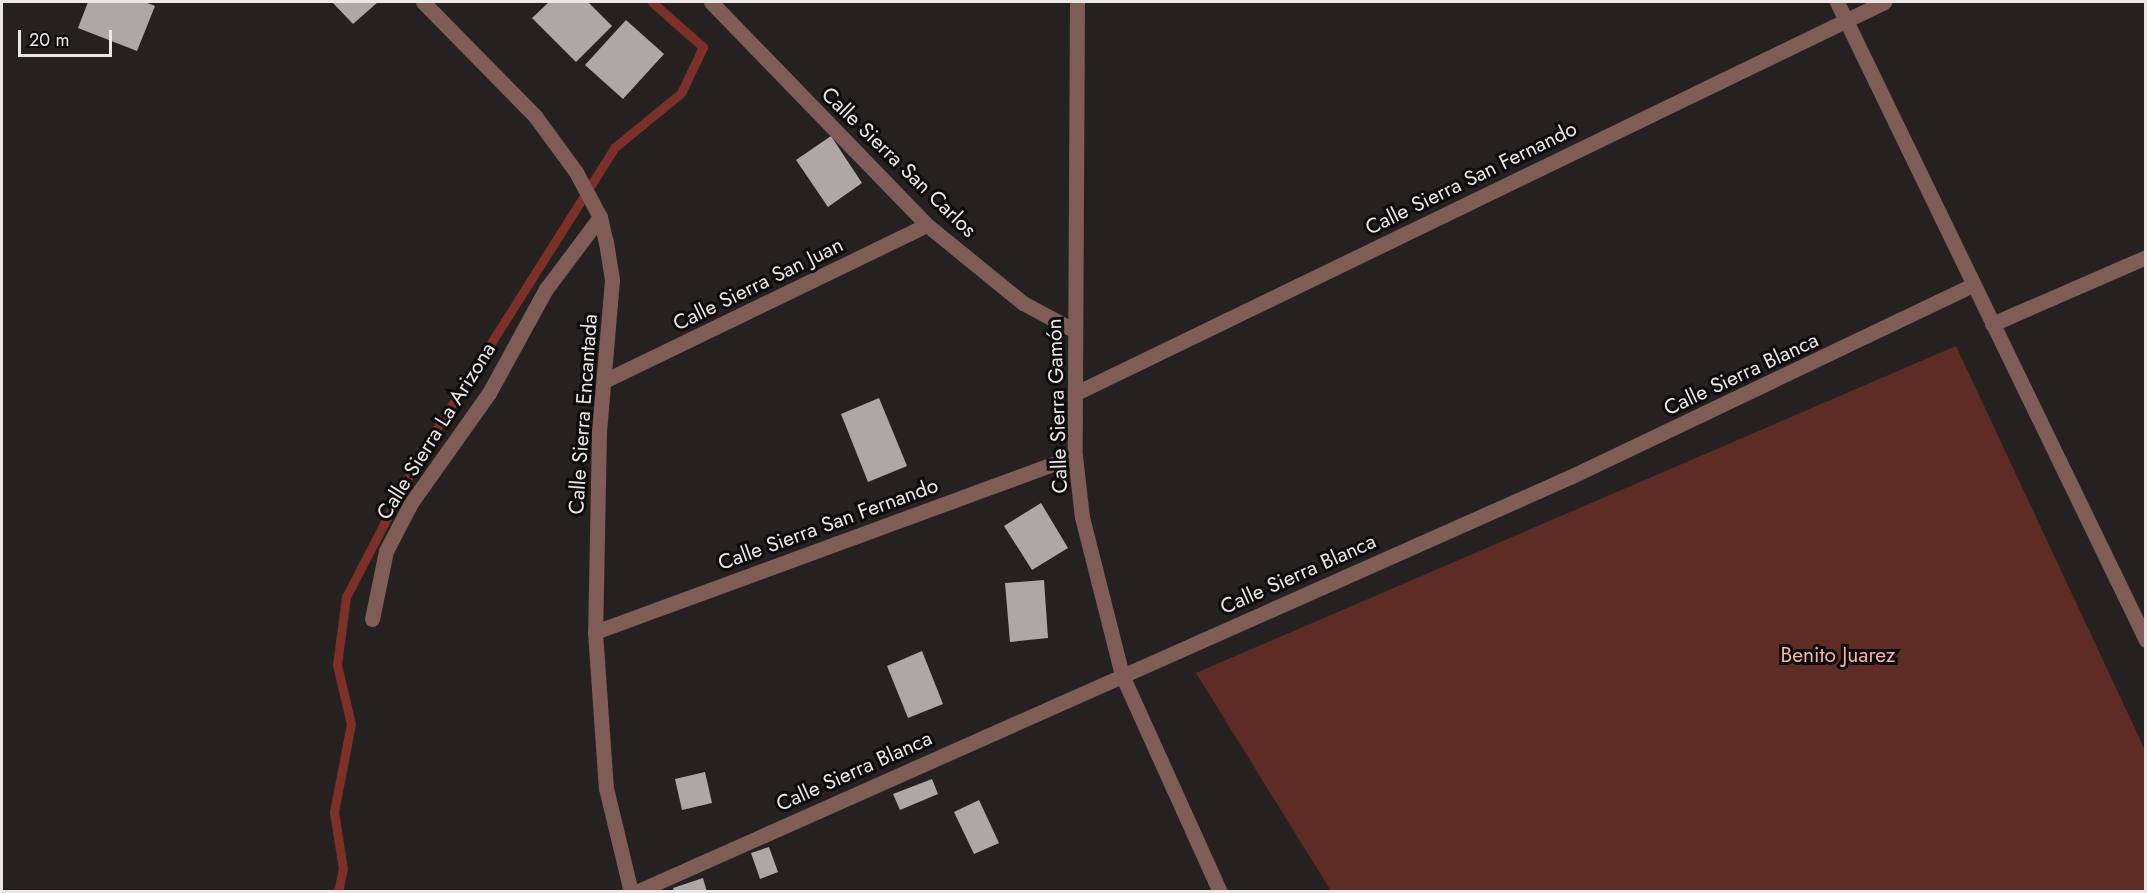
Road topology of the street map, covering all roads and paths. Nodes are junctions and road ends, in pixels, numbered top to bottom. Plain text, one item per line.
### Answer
1 (423, 2) edge
2 (711, 2) edge
3 (1077, 2) edge
4 (1837, 2) edge
5 (1884, 2) edge
6 (1846, 19) junction
7 (600, 217) junction
8 (927, 225) junction
9 (2145, 257) edge
10 (1973, 285) junction
11 (1992, 324) junction
12 (1075, 331) junction
13 (606, 380) junction
14 (1076, 393) junction
15 (1075, 456) junction
16 (372, 619) dead end
17 (2143, 630) edge
18 (595, 632) junction
19 (1122, 675) junction
20 (631, 891) edge
21 (636, 891) edge
22 (1220, 891) edge

1 - 7 street, Calle Sierra Encantada
2 - 8 street, Calle Sierra San Carlos
3 - 12 street, Calle Sierra Gamón
4 - 6 street
5 - 6 street, Calle Sierra San Fernando
6 - 10 street
6 - 14 street, Calle Sierra San Fernando
7 - 13 street, Calle Sierra Encantada
7 - 16 street, Calle Sierra La Arizona
8 - 12 street, Calle Sierra San Carlos
8 - 13 street, Calle Sierra San Juan
9 - 11 street
10 - 11 street
10 - 19 street, Calle Sierra Blanca
11 - 17 street
12 - 14 street, Calle Sierra Gamón
13 - 18 street, Calle Sierra Encantada
14 - 15 street, Calle Sierra Gamón
15 - 18 street, Calle Sierra San Fernando
15 - 19 street, Calle Sierra Gamón
18 - 20 street, Calle Sierra Encantada
19 - 21 street, Calle Sierra Blanca
19 - 22 street, Calle Sierra Gamón

